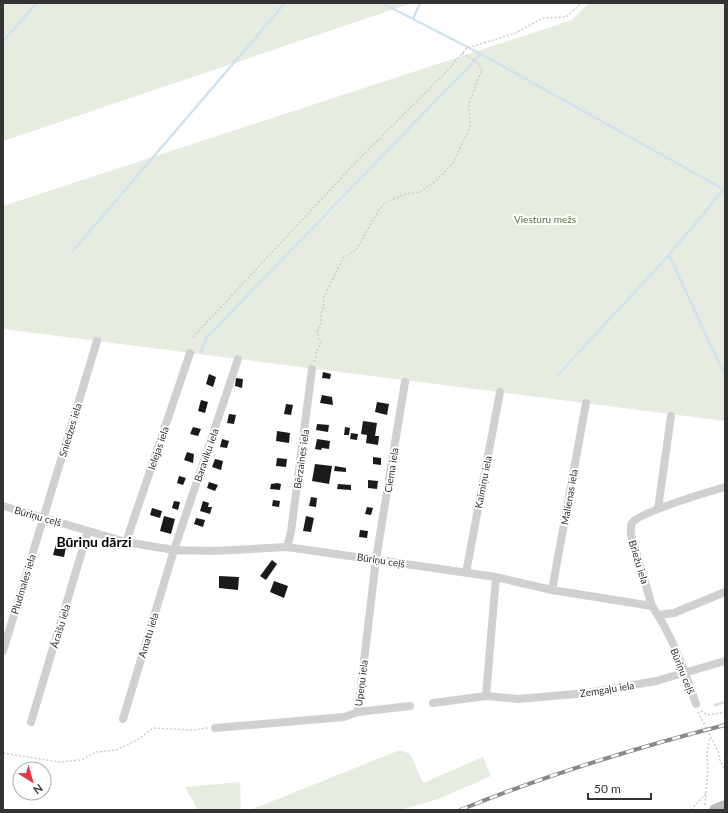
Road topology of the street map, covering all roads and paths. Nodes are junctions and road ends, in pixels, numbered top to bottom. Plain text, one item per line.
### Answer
1 (582, 3) edge
2 (462, 53) junction
3 (193, 337) dead end
4 (96, 342) dead end
5 (190, 353) dead end
6 (238, 359) dead end
7 (312, 369) joint
8 (405, 382) dead end
9 (500, 392) dead end
10 (586, 403) dead end
11 (671, 416) dead end
12 (725, 487) edge
13 (3, 506) edge
14 (658, 509) junction
15 (43, 518) junction
16 (88, 531) junction
17 (126, 542) junction
18 (287, 547) junction
19 (174, 550) junction
20 (376, 559) junction
21 (466, 572) junction
22 (496, 577) junction
23 (552, 590) junction
24 (725, 592) edge
25 (652, 606) junction
26 (659, 615) junction
27 (3, 651) edge
28 (725, 661) edge
29 (685, 673) junction
30 (486, 696) junction
31 (433, 703) dead end
32 (696, 704) junction
33 (410, 706) dead end
34 (358, 712) junction
35 (725, 712) edge
36 (123, 719) dead end
37 (31, 722) dead end
38 (215, 728) joint
39 (710, 738) junction
40 (3, 753) edge
41 (725, 770) edge
42 (707, 791) junction
43 (725, 806) edge
44 (691, 810) edge
45 (704, 810) edge
46 (714, 810) edge

1 - 2 path
2 - 3 path
2 - 7 path
4 - 15 street, Sniedzes iela
5 - 17 street, Ielejas iela
6 - 19 street, Baraviku iela
7 - 18 street, Bērzaines iela
8 - 20 street, Ciema iela
9 - 21 street, Kaimiņu iela
10 - 23 street, Malienas iela
11 - 14 street
12 - 14 street, Briežu iela
13 - 15 street, Būriņu ceļš
14 - 25 street, Briežu iela
15 - 16 street, Būriņu ceļš
15 - 27 street, Pludmales iela
16 - 17 street, Būriņu ceļš
16 - 37 street, Āraišu iela
17 - 19 street, Būriņu ceļš
18 - 19 street, Būriņu ceļš
18 - 20 street, Būriņu ceļš
19 - 36 street, Amatu iela
20 - 21 street, Būriņu ceļš
20 - 34 street, Upeņu iela
21 - 22 street, Būriņu ceļš
22 - 23 street, Būriņu ceļš
22 - 30 street
23 - 25 street, Būriņu ceļš
24 - 26 street
25 - 26 street, Būriņu ceļš
26 - 29 street, Būriņu ceļš
28 - 29 street, Zemgaļu iela
29 - 30 street, Zemgaļu iela
29 - 32 street, Būriņu ceļš
30 - 31 street, Zemgaļu iela
32 - 35 path
32 - 39 path
33 - 34 street
34 - 38 street, Upeņu iela
38 - 40 path
39 - 41 path
39 - 42 path
42 - 44 path
42 - 45 path
43 - 46 street

